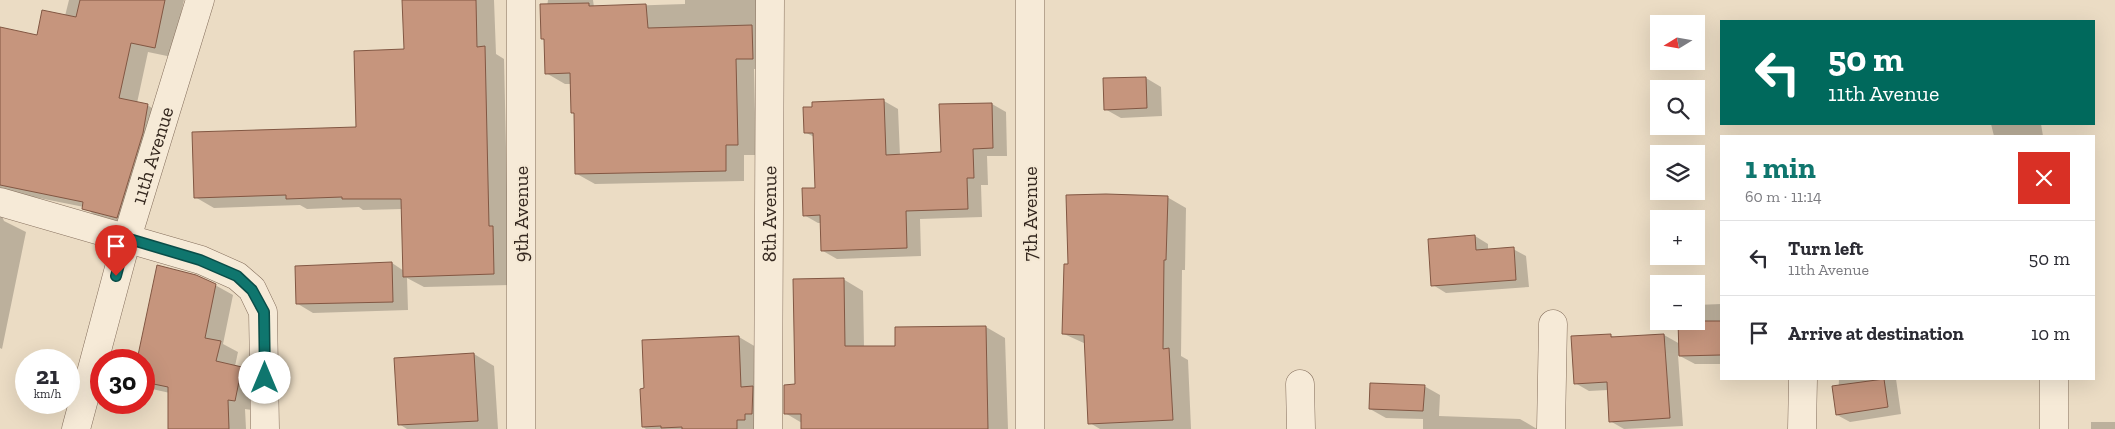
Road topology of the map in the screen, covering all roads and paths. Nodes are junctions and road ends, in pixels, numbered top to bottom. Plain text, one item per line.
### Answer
1 (200, 0) edge
2 (521, 0) edge
3 (770, 0) edge
4 (1030, 0) edge
5 (0, 202) edge
6 (126, 238) junction
7 (1553, 324) dead end
8 (1803, 380) edge
9 (2054, 380) edge
10 (1300, 384) dead end
11 (76, 429) edge
12 (265, 429) edge
13 (521, 429) edge
14 (768, 429) edge
15 (1030, 429) edge
16 (1301, 429) edge
17 (1551, 429) edge
18 (1802, 429) edge
19 (2054, 429) edge

1 - 6 street, 11th Avenue
2 - 13 street, 9th Avenue
3 - 14 street, 8th Avenue
4 - 15 street, 7th Avenue
5 - 6 street
6 - 11 street, 11th Avenue
6 - 12 street
7 - 17 street
8 - 18 street
9 - 19 street
10 - 16 street

